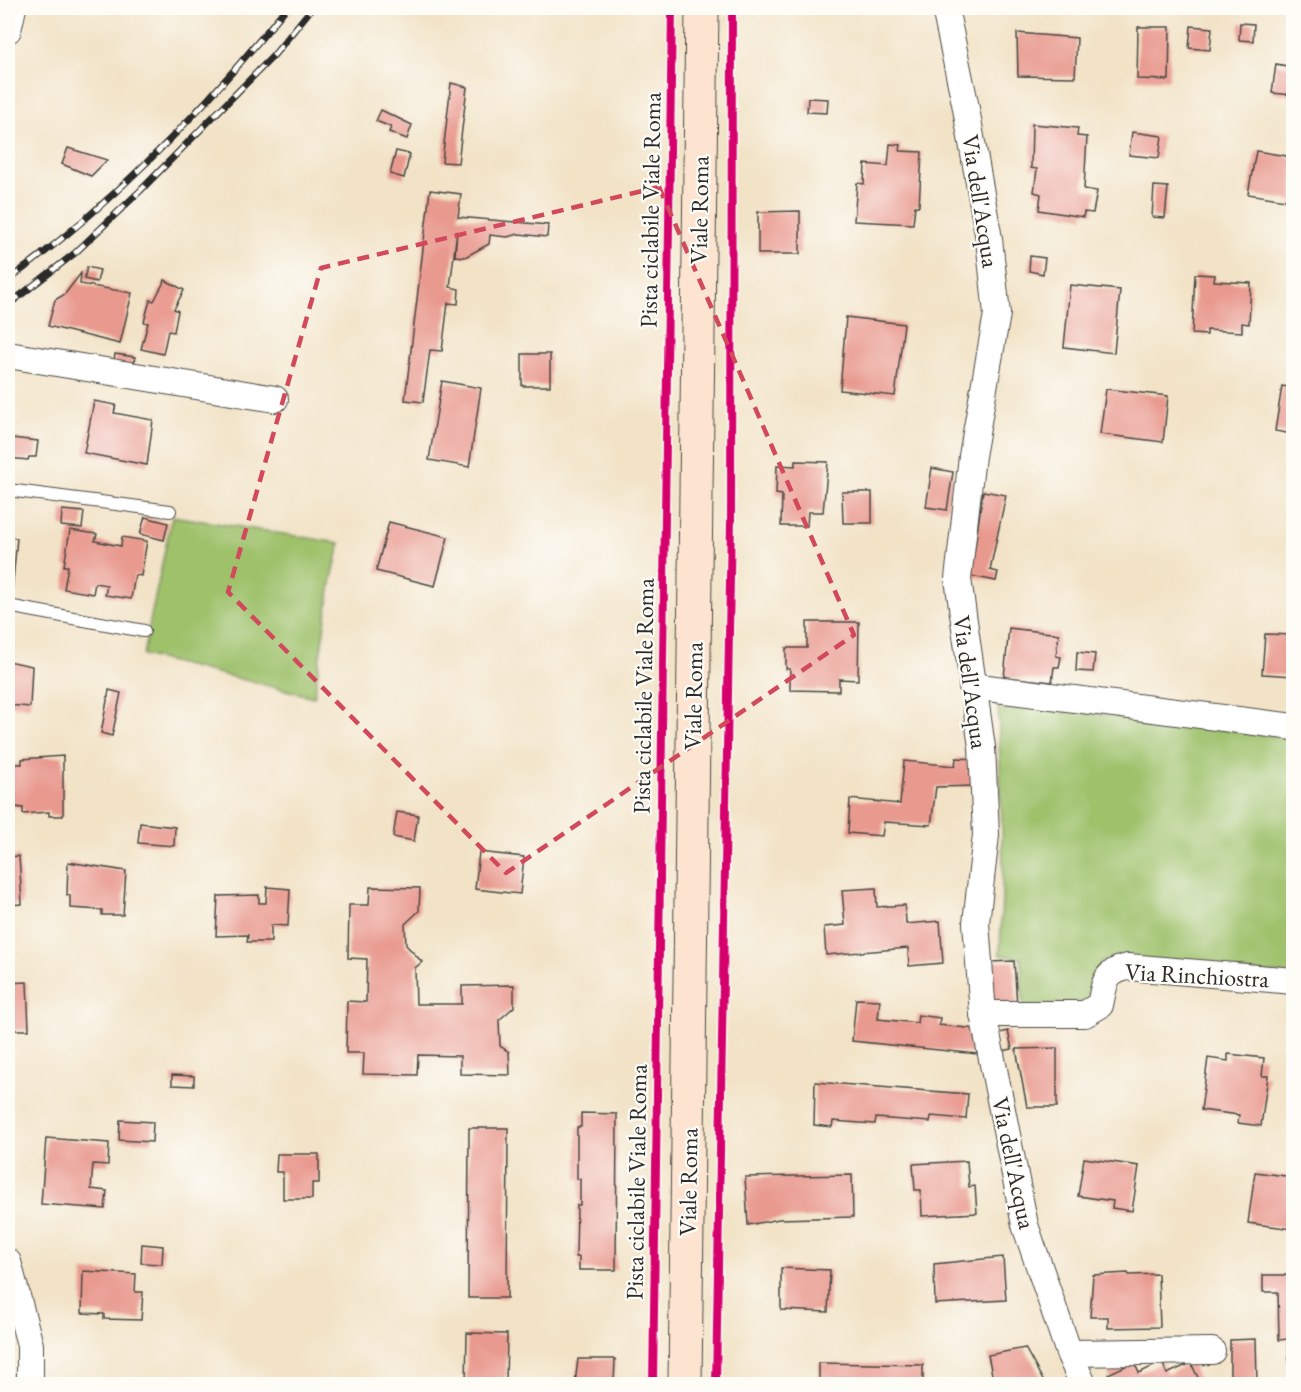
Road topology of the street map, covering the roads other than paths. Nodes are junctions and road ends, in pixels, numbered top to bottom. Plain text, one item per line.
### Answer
1 (13, 8) edge
2 (702, 8) edge
3 (945, 8) edge
4 (8, 30) edge
5 (8, 355) edge
6 (275, 399) dead end
7 (8, 490) edge
8 (170, 512) dead end
9 (8, 606) edge
10 (144, 631) dead end
11 (972, 686) junction
12 (1293, 727) edge
13 (1293, 981) edge
14 (982, 1014) junction
15 (8, 1262) edge
16 (1212, 1351) dead end
17 (1069, 1353) junction
18 (30, 1384) edge
19 (685, 1384) edge
20 (1083, 1384) edge

1 - 4 street
2 - 19 main road, Viale Roma
3 - 11 street, Via dell'Acqua
5 - 6 street
7 - 8 lane
9 - 10 lane
11 - 12 street
11 - 14 street, Via dell'Acqua
13 - 14 street, Via Rinchiostra
14 - 17 street, Via dell'Acqua
15 - 18 street
16 - 17 street
17 - 20 street, Via dell'Acqua

